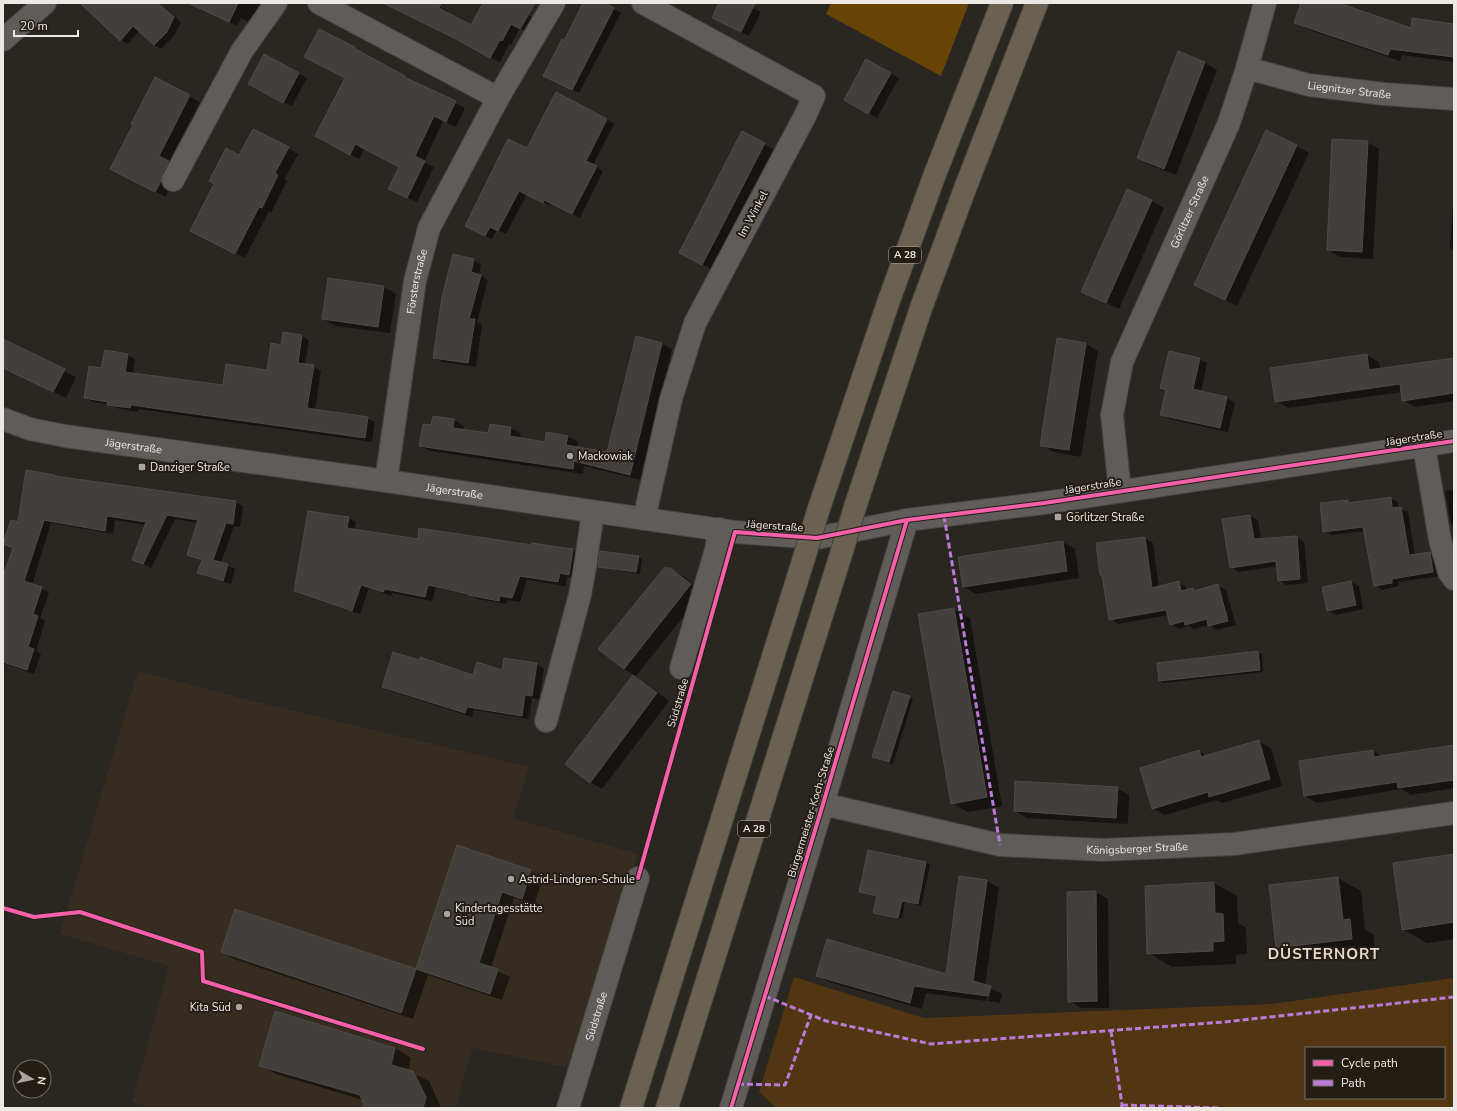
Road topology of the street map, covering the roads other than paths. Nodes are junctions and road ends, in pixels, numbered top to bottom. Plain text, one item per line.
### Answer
1 (45, 3) edge
2 (276, 3) edge
3 (319, 3) edge
4 (554, 3) edge
5 (644, 3) edge
6 (1002, 3) edge
7 (1037, 3) edge
8 (1265, 3) edge
9 (3, 40) edge
10 (1247, 68) junction
11 (498, 98) junction
12 (1454, 99) edge
13 (172, 180) dead end
14 (3, 419) edge
15 (1454, 441) edge
16 (1424, 446) junction
17 (386, 481) junction
18 (1120, 491) junction
19 (593, 512) junction
20 (644, 519) junction
21 (907, 520) junction
22 (718, 529) junction
23 (1454, 578) edge
24 (681, 668) dead end
25 (546, 721) dead end
26 (823, 804) junction
27 (1454, 813) edge
28 (638, 878) dead end
29 (568, 1108) edge
30 (631, 1108) edge
31 (667, 1108) edge
32 (731, 1108) edge

1 - 9 street
2 - 13 street
3 - 11 street
4 - 11 street, Försterstraße
5 - 20 street, Im Winkel
6 - 30 highway, A 28, bridge
7 - 31 highway, A 28, bridge
8 - 10 street, Görlitzer Straße
10 - 12 street, Liegnitzer Straße
10 - 18 street, Görlitzer Straße
11 - 17 street, Försterstraße
14 - 17 street, Jägerstraße
15 - 16 street, Jägerstraße
16 - 18 street, Jägerstraße
16 - 23 street
17 - 19 street, Jägerstraße
18 - 21 street, Jägerstraße
19 - 20 street, Jägerstraße
19 - 25 street
20 - 22 street, Jägerstraße
21 - 22 street, Jägerstraße
21 - 26 street, Bürgermeister-Koch-Straße
22 - 24 street
26 - 27 street, Königsberger Straße
26 - 32 street, Bürgermeister-Koch-Straße
28 - 29 street, Südstraße

